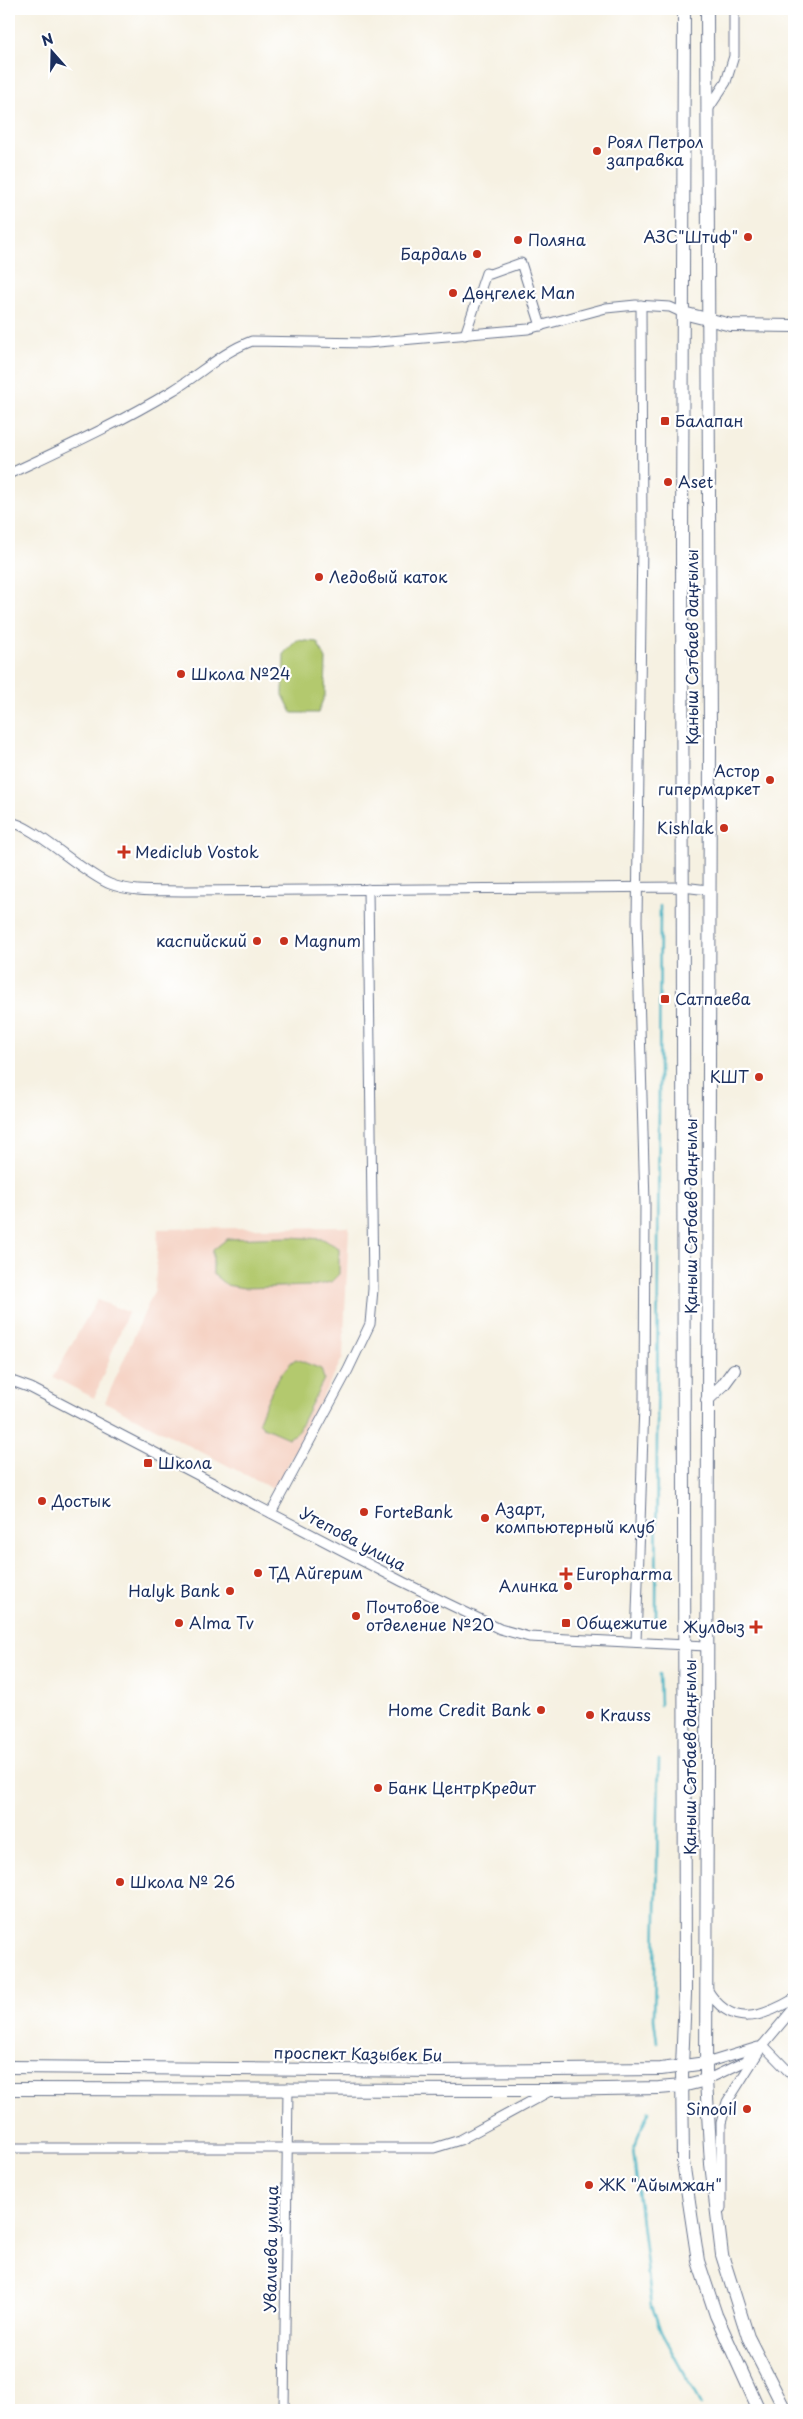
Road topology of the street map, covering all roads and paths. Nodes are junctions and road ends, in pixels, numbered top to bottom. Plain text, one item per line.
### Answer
1 (684, 9) edge
2 (707, 9) edge
3 (734, 9) edge
4 (707, 111) junction
5 (642, 305) junction
6 (683, 313) junction
7 (708, 320) junction
8 (541, 326) junction
9 (794, 326) edge
10 (465, 335) junction
11 (9, 474) edge
12 (9, 822) edge
13 (683, 887) junction
14 (368, 888) junction
15 (637, 888) junction
16 (708, 890) junction
17 (734, 1370) dead end
18 (9, 1380) edge
19 (707, 1400) junction
20 (271, 1513) junction
21 (636, 1642) junction
22 (683, 1644) junction
23 (706, 1646) junction
24 (706, 1987) junction
25 (794, 1999) edge
26 (794, 2008) edge
27 (763, 2045) junction
28 (706, 2063) junction
29 (682, 2067) junction
30 (9, 2068) edge
31 (794, 2077) edge
32 (706, 2080) junction
33 (682, 2086) junction
34 (288, 2088) junction
35 (9, 2089) edge
36 (552, 2090) junction
37 (9, 2148) edge
38 (287, 2149) junction
39 (722, 2254) junction
40 (284, 2410) edge
41 (759, 2410) edge
42 (786, 2410) edge

1 - 6 main road, Қаныш Сәтбаев даңғылы
2 - 4 main road, Қаныш Сәтбаев даңғылы
3 - 4 street
4 - 7 main road, Қаныш Сәтбаев даңғылы
5 - 6 street
5 - 8 street
5 - 15 street
6 - 7 main road
6 - 13 main road, Қаныш Сәтбаев даңғылы
7 - 9 main road
7 - 16 main road, Қаныш Сәтбаев даңғылы
8 - 10 street
8 - 10 street
10 - 11 street
12 - 14 street
13 - 15 street
13 - 16 street
13 - 22 main road, Қаныш Сәтбаев даңғылы
14 - 15 street
14 - 20 street
15 - 21 street
16 - 19 main road, Қаныш Сәтбаев даңғылы
17 - 19 main road
18 - 20 street, Утепова улица
19 - 23 main road, Қаныш Сәтбаев даңғылы
20 - 21 street, Утепова улица
21 - 22 street, Утепова улица
22 - 23 street, Утепова улица
22 - 29 main road, Қаныш Сәтбаев даңғылы
23 - 24 main road, Қаныш Сәтбаев даңғылы
24 - 25 street
24 - 28 main road, Қаныш Сәтбаев даңғылы
26 - 27 street
27 - 28 street
27 - 31 street
27 - 32 street
27 - 39 street
28 - 29 main road, проспект Казыбек Би
28 - 32 main road, Қаныш Сәтбаев даңғылы
29 - 30 main road, проспект Казыбек Би
29 - 33 main road, Қаныш Сәтбаев даңғылы
32 - 33 main road, проспект Казыбек Би
32 - 39 main road, Қаныш Сәтбаев даңғылы
33 - 36 main road, проспект Казыбек Би
33 - 41 main road, Қаныш Сәтбаев даңғылы
34 - 35 main road, проспект Казыбек Би
34 - 36 main road, проспект Казыбек Би
34 - 38 street, Увалиева улица
36 - 38 street
37 - 38 street
38 - 40 street, Увалиева улица
39 - 42 main road, Қаныш Сәтбаев даңғылы

